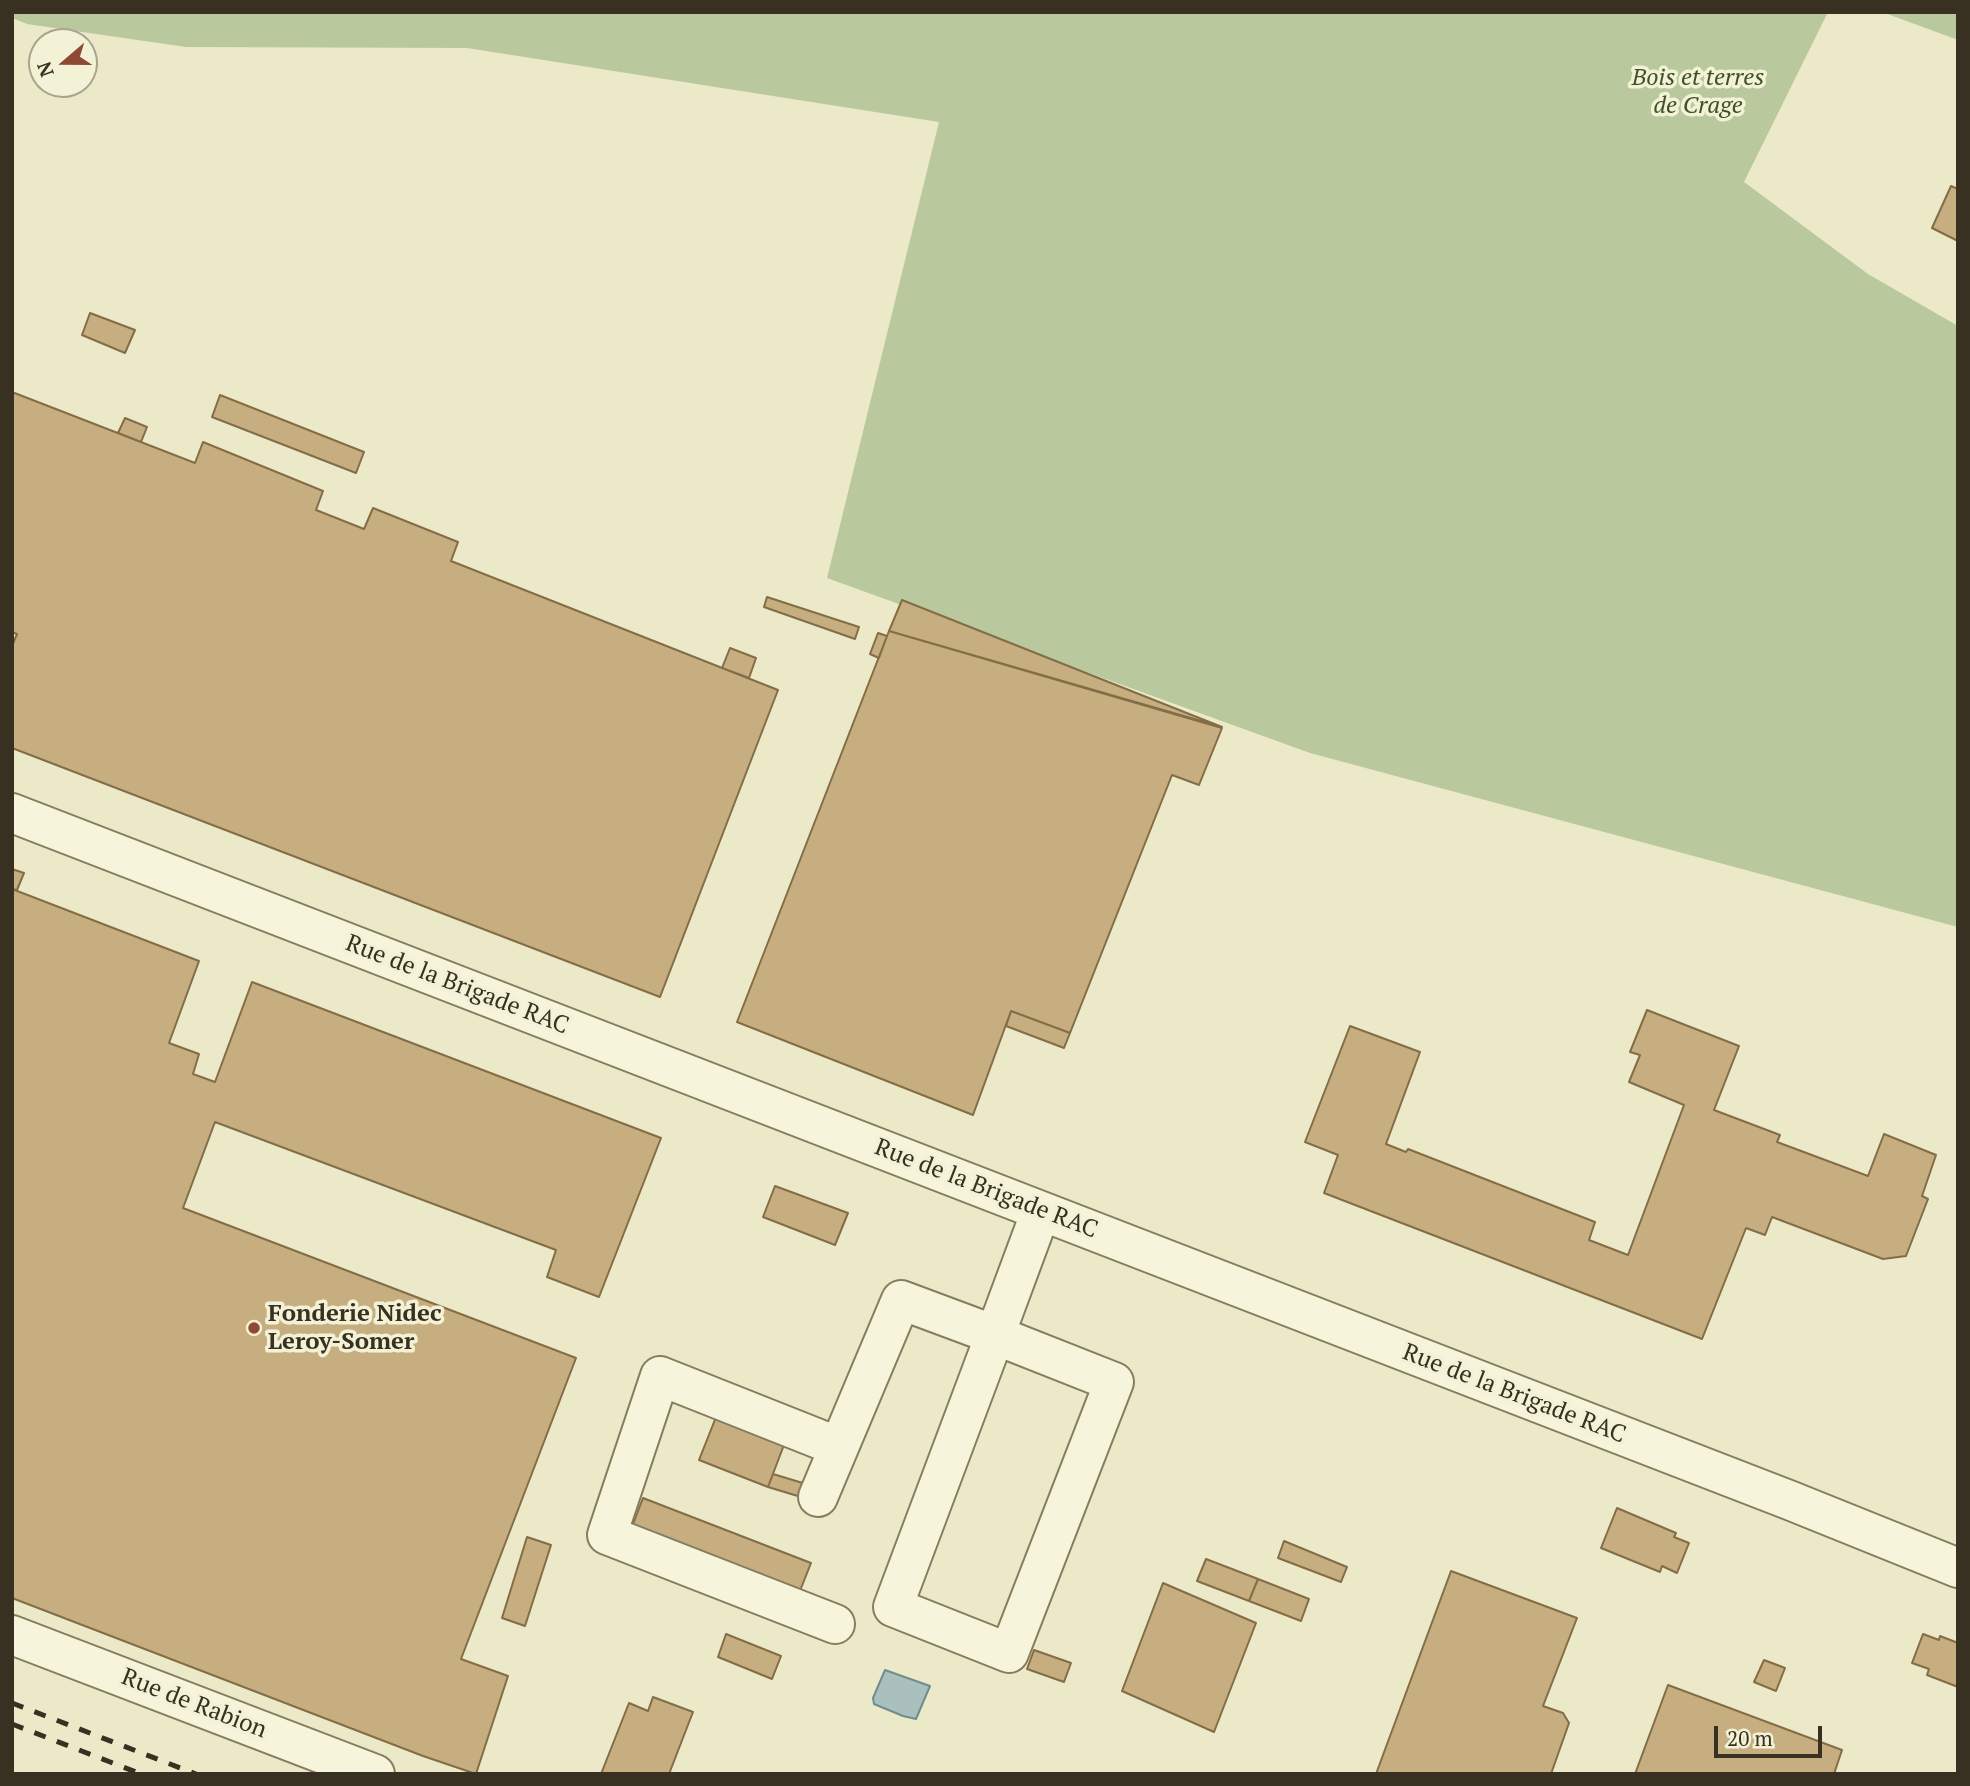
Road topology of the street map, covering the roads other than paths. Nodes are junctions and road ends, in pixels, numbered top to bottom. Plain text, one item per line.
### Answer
1 (12, 813) edge
2 (1041, 1211) junction
3 (995, 1335) junction
4 (839, 1447) junction
5 (818, 1497) dead end
6 (1958, 1568) edge
7 (835, 1624) dead end
8 (12, 1635) edge
9 (375, 1774) edge

1 - 2 street, Rue de la Brigade RAC
2 - 3 street
2 - 6 street, Rue de la Brigade RAC
3 - 3 street
3 - 4 street
4 - 5 street
4 - 7 street
8 - 9 street, Rue de Rabion

